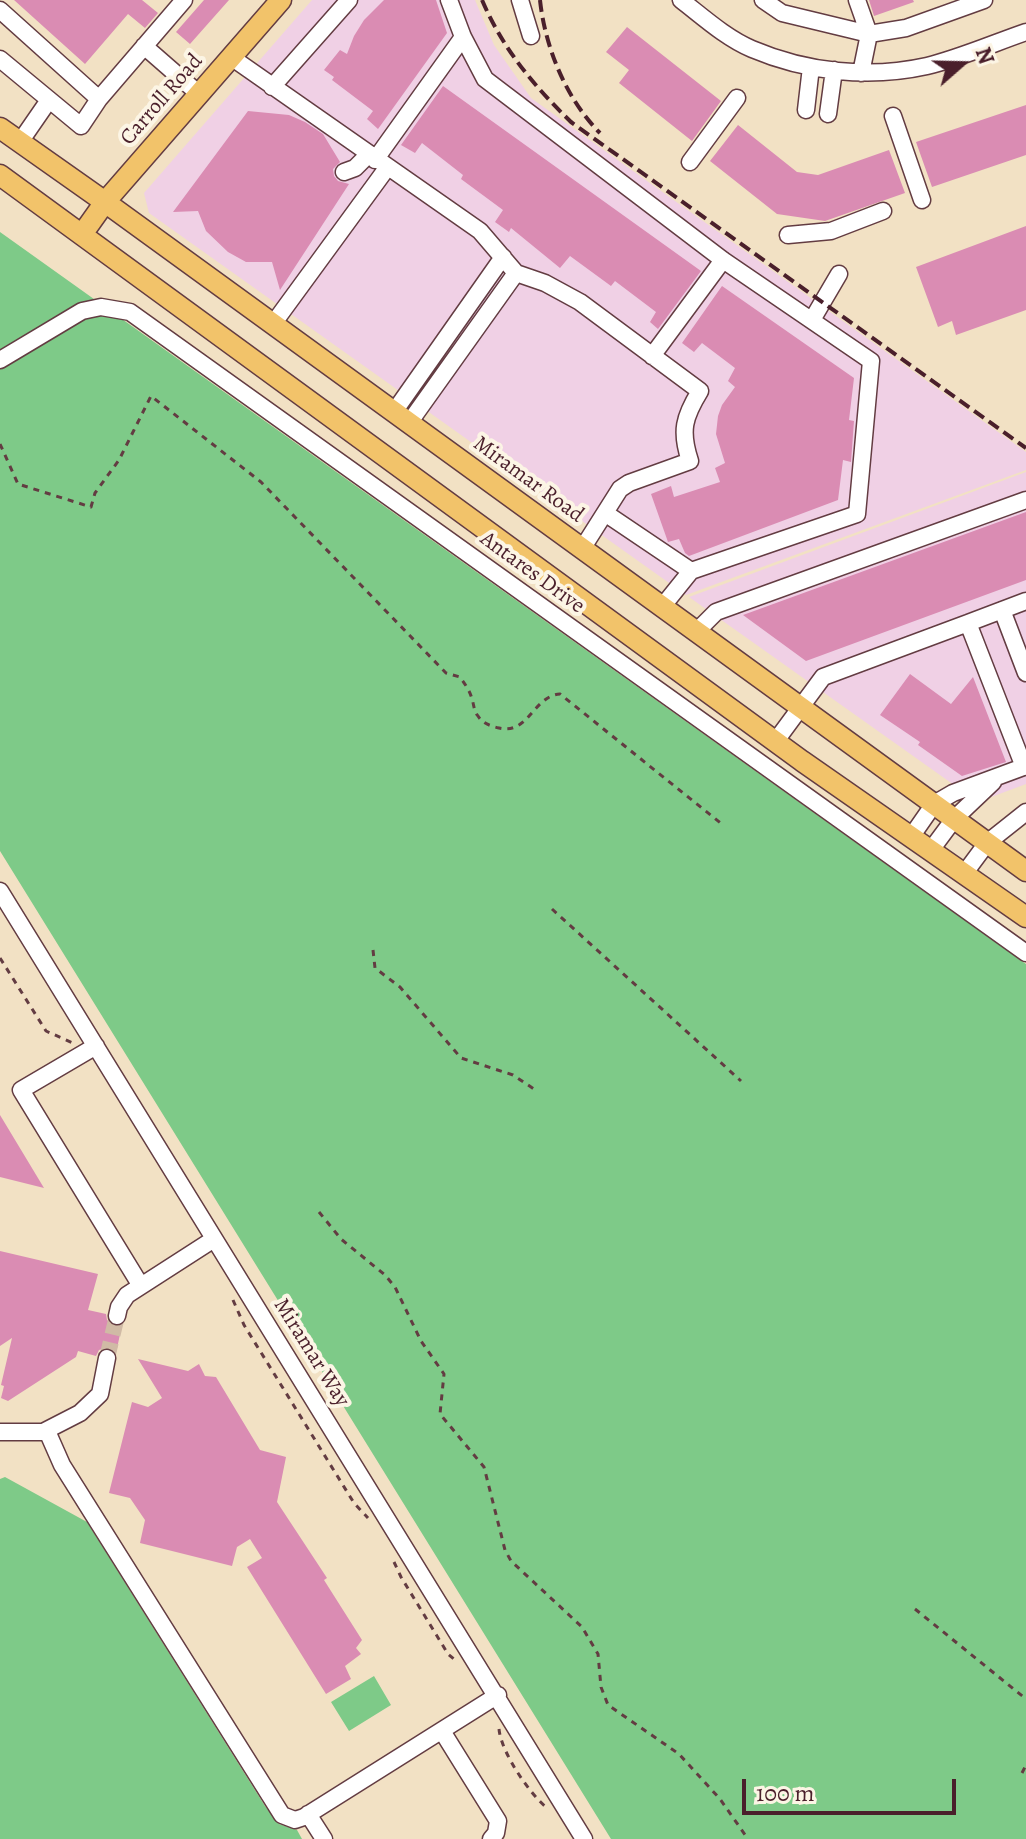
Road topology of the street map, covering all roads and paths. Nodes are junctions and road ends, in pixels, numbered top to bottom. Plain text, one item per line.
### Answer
1 (281, 0) edge
2 (349, 0) edge
3 (449, 0) edge
4 (520, 0) edge
5 (763, 0) edge
6 (857, 0) edge
7 (984, 0) edge
8 (174, 3) edge
9 (690, 3) edge
10 (0, 10) edge
11 (1026, 32) edge
12 (869, 34) junction
13 (531, 36) dead end
14 (463, 37) junction
15 (144, 46) junction
16 (231, 57) junction
17 (0, 59) edge
18 (811, 67) junction
19 (834, 70) junction
20 (861, 73) junction
21 (272, 87) junction
22 (199, 94) junction
23 (737, 98) dead end
24 (99, 99) junction
25 (49, 100) junction
26 (806, 110) dead end
27 (828, 114) dead end
28 (893, 116) dead end
29 (0, 128) edge
30 (20, 142) junction
31 (377, 161) junction
32 (690, 162) dead end
33 (344, 172) dead end
34 (0, 175) edge
35 (922, 200) dead end
36 (105, 202) junction
37 (883, 211) dead end
38 (83, 233) junction
39 (788, 235) dead end
40 (503, 257) junction
41 (723, 260) junction
42 (516, 273) junction
43 (839, 274) dead end
44 (812, 320) junction
45 (273, 324) junction
46 (652, 356) junction
47 (0, 360) edge
48 (401, 417) junction
49 (0, 444) edge
50 (1026, 500) edge
51 (605, 513) junction
52 (582, 549) junction
53 (691, 571) junction
54 (1026, 601) edge
55 (662, 607) junction
56 (1002, 610) junction
57 (968, 623) junction
58 (696, 632) junction
59 (1026, 673) edge
60 (800, 708) junction
61 (775, 742) junction
62 (1025, 767) edge
63 (996, 778) junction
64 (934, 804) junction
65 (1026, 812) edge
66 (954, 819) junction
67 (723, 825) dead end
68 (911, 837) junction
69 (987, 843) junction
70 (931, 850) junction
71 (1026, 871) edge
72 (964, 874) junction
73 (0, 891) edge
74 (552, 909) dead end
75 (1026, 917) edge
76 (373, 950) dead end
77 (1026, 953) edge
78 (0, 958) edge
79 (90, 1050) junction
80 (741, 1081) dead end
81 (534, 1089) dead end
82 (319, 1212) dead end
83 (214, 1239) junction
84 (141, 1286) junction
85 (230, 1291) dead end
86 (117, 1316) tunnel mouth
87 (107, 1358) tunnel mouth
88 (47, 1431) junction
89 (0, 1432) edge
90 (369, 1519) dead end
91 (391, 1554) dead end
92 (915, 1609) dead end
93 (459, 1663) dead end
94 (498, 1695) junction
95 (1026, 1699) edge
96 (499, 1726) dead end
97 (442, 1731) junction
98 (1026, 1765) edge
99 (1022, 1773) dead end
100 (308, 1814) junction
101 (554, 1814) dead end
102 (324, 1839) edge
103 (491, 1839) edge
104 (584, 1839) edge
105 (748, 1839) edge

1 - 16 main road, Carroll Road
2 - 21 street
3 - 14 street
4 - 13 street
5 - 12 street
6 - 12 street
7 - 12 street
8 - 15 street
9 - 18 street
10 - 24 street
11 - 20 street
12 - 20 street
14 - 31 street
14 - 41 street
15 - 22 street
15 - 24 street
16 - 21 street
16 - 22 main road, Carroll Road
17 - 25 street
18 - 19 street
18 - 26 street
19 - 20 street
19 - 27 street
21 - 31 street
22 - 36 main road, Carroll Road
23 - 32 street
24 - 25 street
25 - 30 street
28 - 35 street
29 - 30 main road, Miramar Road
30 - 36 main road, Miramar Road
31 - 33 street
31 - 40 street
31 - 45 street
34 - 38 main road
36 - 38 main road, Carroll Road
36 - 45 main road, Miramar Road
37 - 39 street
38 - 61 main road
40 - 42 street
40 - 48 street
41 - 44 street
41 - 46 street
42 - 46 street
42 - 48 street
43 - 44 street
44 - 53 street
45 - 48 main road, Miramar Road
46 - 51 street
47 - 77 street, Antares Drive
48 - 52 main road, Miramar Road
49 - 67 path
50 - 58 street
51 - 52 street
51 - 53 street
52 - 55 main road, Miramar Road
53 - 55 street
54 - 56 street
55 - 58 main road, Miramar Road
56 - 57 street
56 - 59 street
57 - 60 street
57 - 62 street
58 - 60 main road, Miramar Road
60 - 61 street
60 - 64 main road, Miramar Road
61 - 68 main road
62 - 63 street
63 - 64 street
63 - 66 street
64 - 66 main road, Miramar Road
64 - 68 street
65 - 69 street
66 - 69 main road, Miramar Road
66 - 70 street
68 - 70 main road
69 - 71 main road, Miramar Road
69 - 72 street
70 - 72 main road
72 - 75 main road
73 - 79 street, Miramar Way
74 - 80 path
76 - 81 path
78 - 79 path
79 - 83 street, Miramar Way
79 - 84 street
82 - 105 path
83 - 84 street
83 - 94 street, Miramar Way
84 - 86 street
85 - 90 path
87 - 88 street
88 - 89 street
88 - 100 street
91 - 93 path
92 - 95 path
94 - 97 street
94 - 104 street, Miramar Way
96 - 101 path
97 - 100 street
97 - 103 street
98 - 99 path
100 - 102 street

